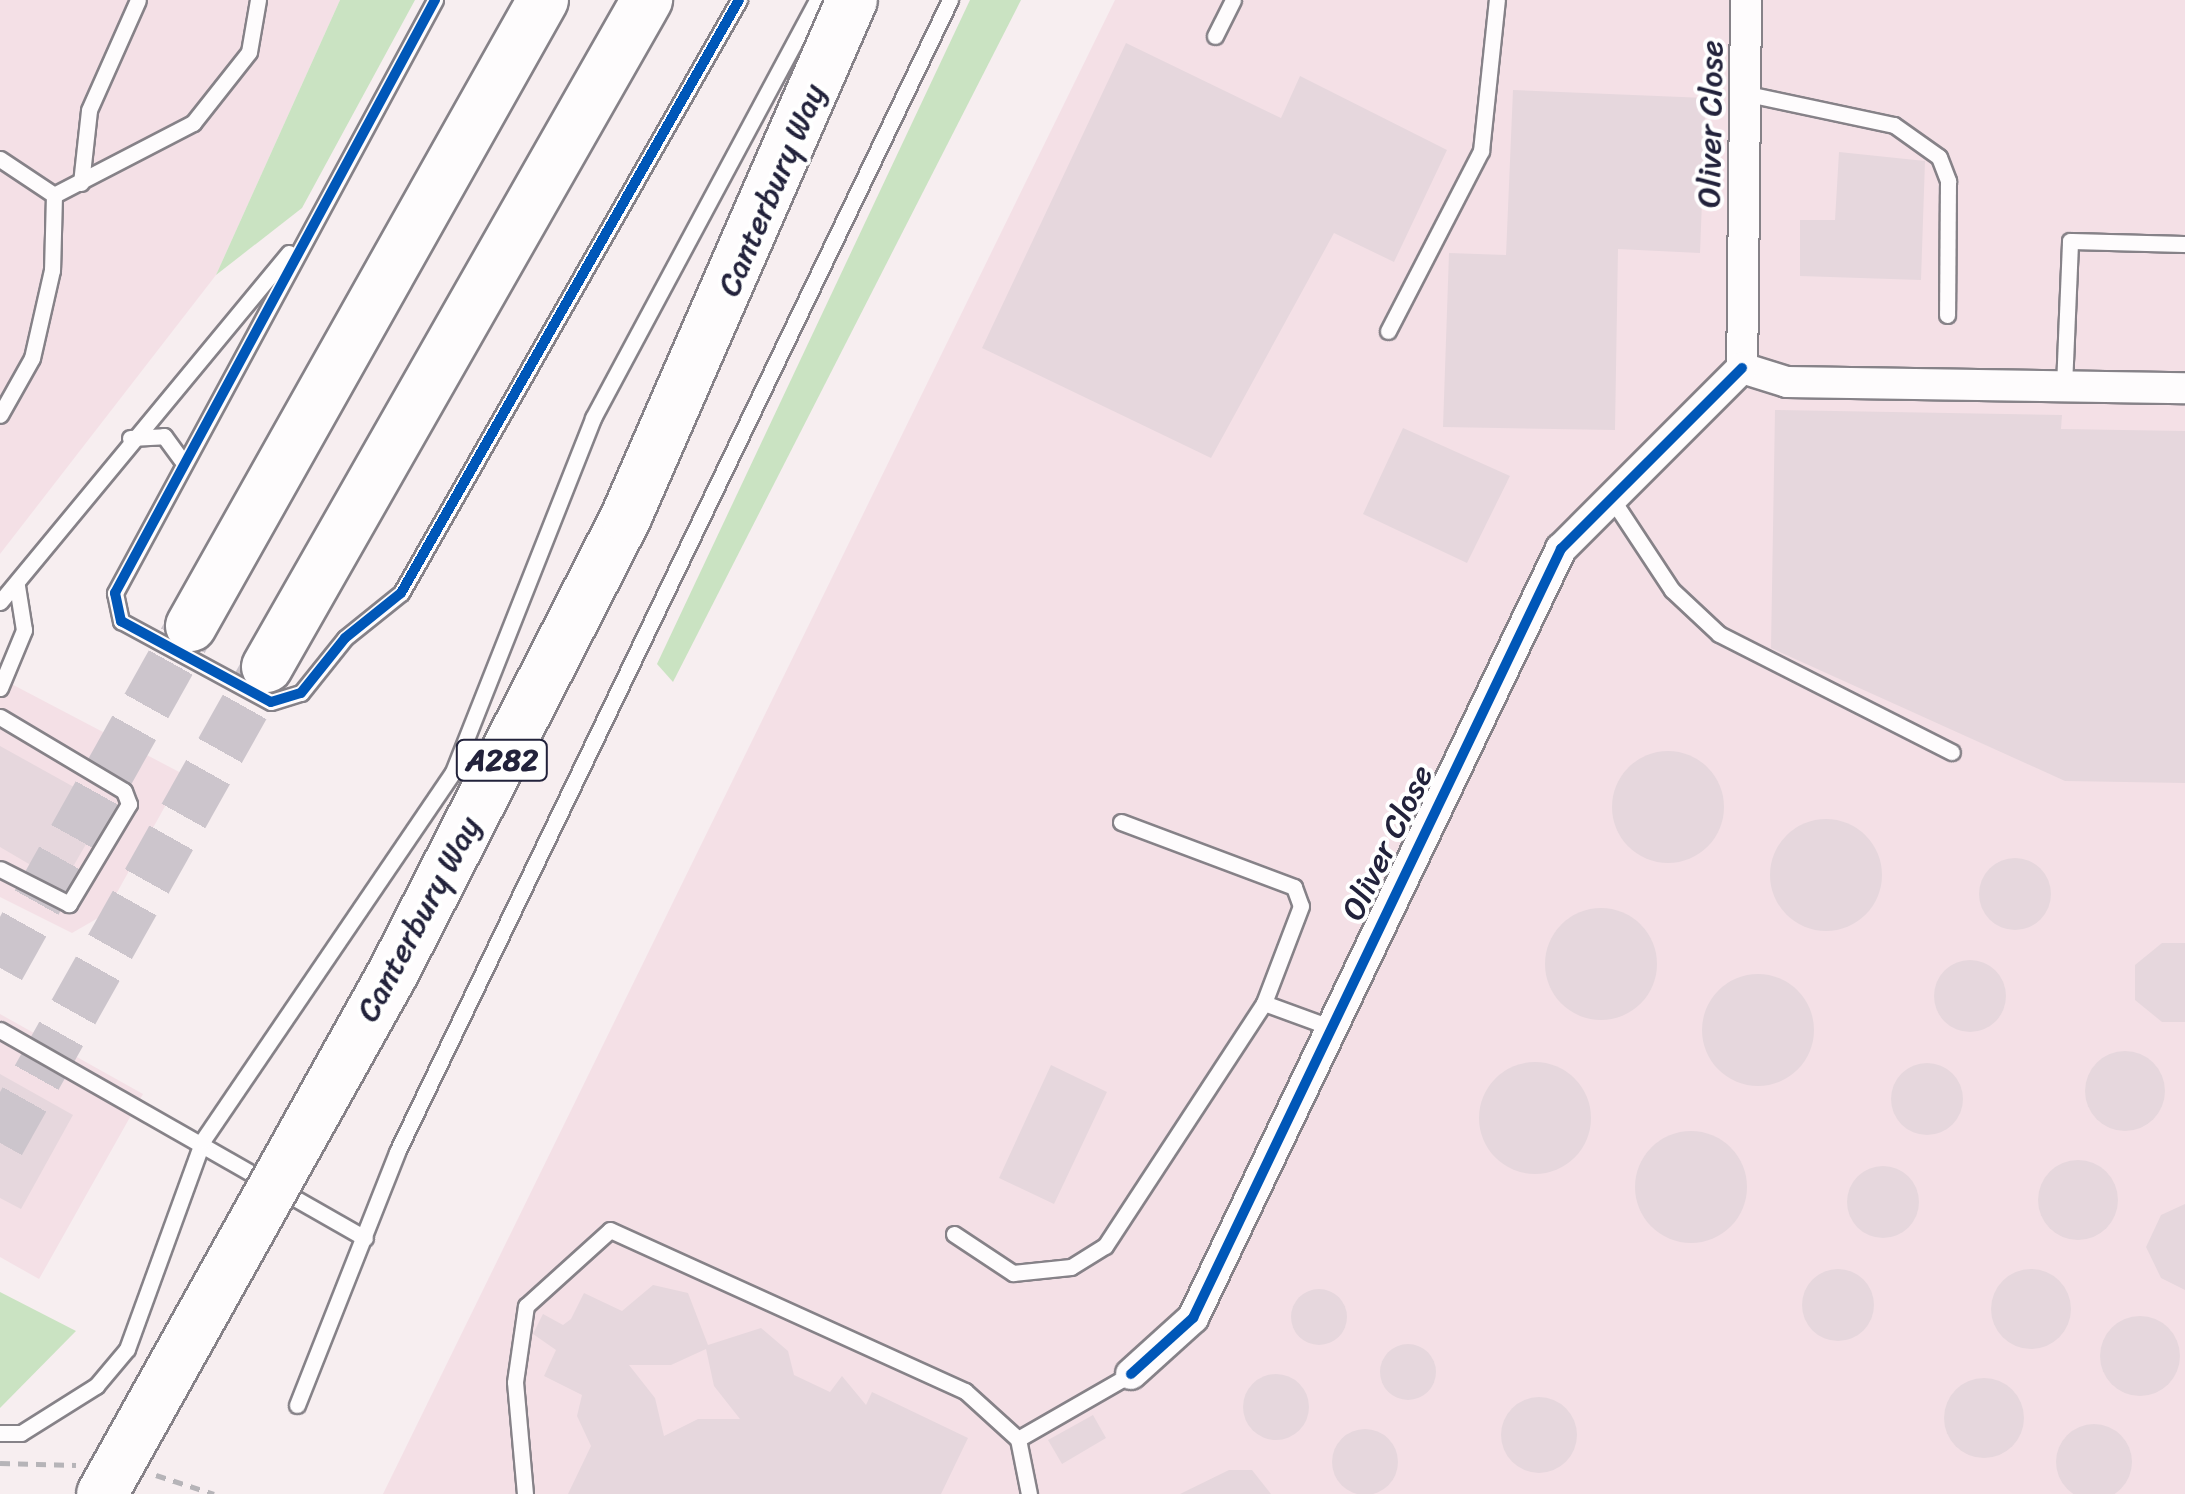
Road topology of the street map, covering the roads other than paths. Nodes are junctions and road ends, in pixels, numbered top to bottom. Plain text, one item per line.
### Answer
1 (138, 0) edge
2 (258, 0) edge
3 (435, 0) edge
4 (543, 0) edge
5 (646, 0) edge
6 (739, 0) edge
7 (816, 0) edge
8 (852, 0) edge
9 (950, 0) edge
10 (1233, 0) edge
11 (1497, 0) edge
12 (1746, 0) edge
13 (1215, 36) dead end
14 (1748, 94) junction
15 (0, 159) edge
16 (81, 183) junction
17 (54, 195) junction
18 (311, 227) junction
19 (2185, 244) edge
20 (1947, 315) dead end
21 (1388, 331) dead end
22 (1742, 368) junction
23 (2064, 386) junction
24 (2185, 388) edge
25 (0, 415) edge
26 (130, 438) junction
27 (182, 459) junction
28 (1610, 496) junction
29 (16, 586) junction
30 (0, 602) edge
31 (192, 626) tunnel mouth
32 (267, 667) tunnel mouth
33 (0, 688) edge
34 (0, 717) edge
35 (1952, 752) dead end
36 (1121, 822) dead end
37 (0, 869) edge
38 (1264, 1002) junction
39 (1328, 1026) junction
40 (0, 1030) edge
41 (202, 1140) junction
42 (954, 1234) dead end
43 (366, 1238) junction
44 (1131, 1374) joint
45 (297, 1405) dead end
46 (0, 1434) edge
47 (1018, 1438) junction
48 (102, 1494) edge
49 (525, 1494) edge
50 (1029, 1494) edge

1 - 16 lane
2 - 16 lane
3 - 18 lane
4 - 31 highway
5 - 32 highway
6 - 27 lane
7 - 41 lane
8 - 48 highway, Canterbury Way / A282, bridge
9 - 43 lane
10 - 13 lane
11 - 21 lane
12 - 14 street, Oliver Close
14 - 20 lane
14 - 22 street, Oliver Close
15 - 17 lane
16 - 17 lane
17 - 25 lane
18 - 26 lane
18 - 27 lane
19 - 23 lane
22 - 23 street
22 - 28 street, Oliver Close
23 - 24 street
26 - 27 lane
26 - 29 lane
28 - 35 lane
28 - 39 street, Oliver Close
29 - 30 lane
29 - 33 lane
34 - 37 lane
36 - 38 lane
38 - 39 lane
38 - 42 lane
39 - 44 street, Oliver Close
40 - 41 lane
41 - 43 lane
41 - 46 lane
43 - 45 lane
44 - 47 lane
47 - 49 lane
47 - 50 lane

